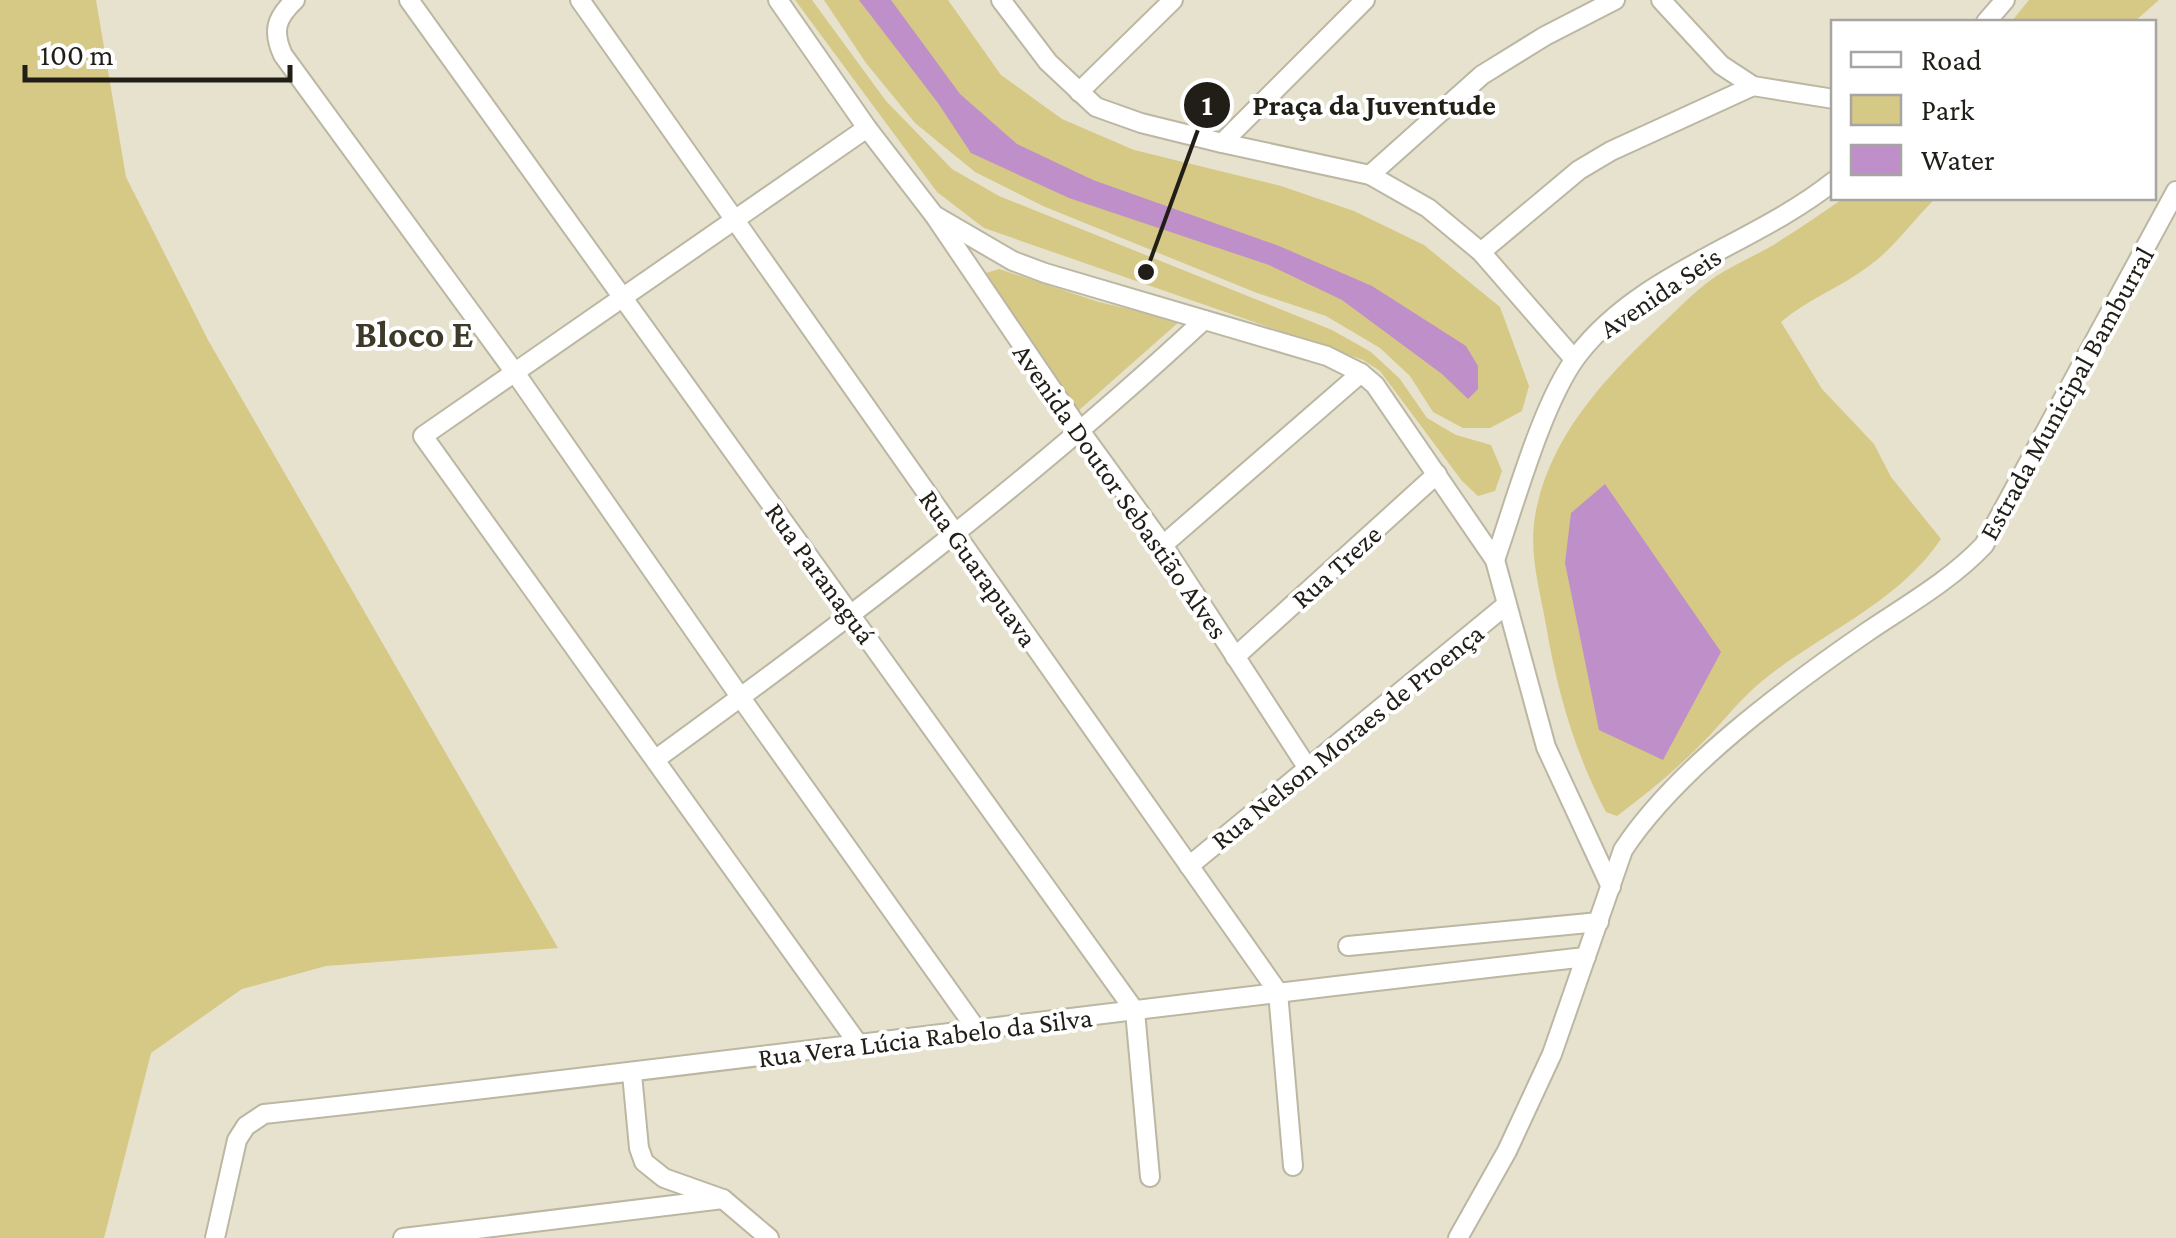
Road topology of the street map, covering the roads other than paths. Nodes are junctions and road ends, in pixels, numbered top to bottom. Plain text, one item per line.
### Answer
1 (295, 0) edge
2 (409, 0) edge
3 (580, 0) edge
4 (778, 0) edge
5 (1001, 0) edge
6 (1173, 0) edge
7 (1365, 0) edge
8 (1615, 0) edge
9 (1661, 0) edge
10 (2005, 0) edge
11 (1988, 20) edge
12 (1753, 86) junction
13 (1078, 92) junction
14 (1831, 99) edge
15 (867, 128) junction
16 (1222, 143) junction
17 (1370, 175) junction
18 (1831, 183) edge
19 (2176, 190) edge
20 (934, 216) junction
21 (733, 220) junction
22 (1481, 252) junction
23 (623, 298) junction
24 (1204, 320) junction
25 (1574, 359) junction
26 (1362, 373) junction
27 (516, 374) junction
28 (1081, 432) junction
29 (1437, 474) junction
30 (954, 532) junction
31 (1164, 545) junction
32 (1494, 560) junction
33 (1506, 606) junction
34 (850, 613) junction
35 (1235, 657) junction
36 (741, 698) junction
37 (656, 760) junction
38 (1306, 767) junction
39 (1189, 866) junction
40 (1611, 887) junction
41 (1599, 922) junction
42 (1348, 946) dead end
43 (1586, 957) junction
44 (1278, 992) junction
45 (1135, 1011) junction
46 (977, 1030) junction
47 (859, 1045) junction
48 (632, 1074) junction
49 (1293, 1166) dead end
50 (1150, 1176) dead end
51 (723, 1199) junction
52 (216, 1238) edge
53 (403, 1238) edge
54 (769, 1238) edge
55 (1458, 1238) edge

1 - 27 street
2 - 23 street, Rua Paranaguá
3 - 21 street, Rua Guarapuava
4 - 15 street, Avenida Doutor Sebastião Alves
5 - 13 street
6 - 13 street
7 - 16 street
8 - 17 street
9 - 12 street
10 - 11 street
12 - 14 street
12 - 22 street
13 - 16 street
15 - 20 street, Avenida Doutor Sebastião Alves
15 - 21 street
16 - 17 street
17 - 22 street
18 - 25 street, Avenida Seis
19 - 40 street, Estrada Municipal Bamburral
20 - 24 street
20 - 28 street, Avenida Doutor Sebastião Alves
21 - 23 street
21 - 30 street, Rua Guarapuava
22 - 25 street
23 - 27 street
23 - 34 street, Rua Paranaguá
24 - 26 street
24 - 28 street
25 - 32 street, Avenida Seis
26 - 29 street
26 - 31 street
27 - 36 street
27 - 37 street
28 - 30 street
28 - 31 street, Avenida Doutor Sebastião Alves
29 - 32 street
29 - 35 street, Rua Treze
30 - 34 street
30 - 39 street, Rua Guarapuava
31 - 35 street, Avenida Doutor Sebastião Alves
32 - 33 street
33 - 38 street, Rua Nelson Moraes de Proença
33 - 40 street
34 - 36 street
34 - 45 street, Rua Paranaguá
35 - 38 street, Avenida Doutor Sebastião Alves
36 - 37 street
36 - 46 street
37 - 47 street
38 - 39 street, Rua Nelson Moraes de Proença
39 - 44 street, Rua Guarapuava
40 - 41 street, Estrada Municipal Bamburral
41 - 42 street
41 - 43 street, Estrada Municipal Bamburral
43 - 44 street, Rua Vera Lúcia Rabelo da Silva
43 - 55 street, Estrada Municipal Bamburral
44 - 45 street, Rua Vera Lúcia Rabelo da Silva
44 - 49 street
45 - 46 street, Rua Vera Lúcia Rabelo da Silva
45 - 50 street
46 - 47 street, Rua Vera Lúcia Rabelo da Silva
47 - 48 street, Rua Vera Lúcia Rabelo da Silva
48 - 51 street
48 - 52 street, Rua Vera Lúcia Rabelo da Silva
51 - 53 street
51 - 54 street

